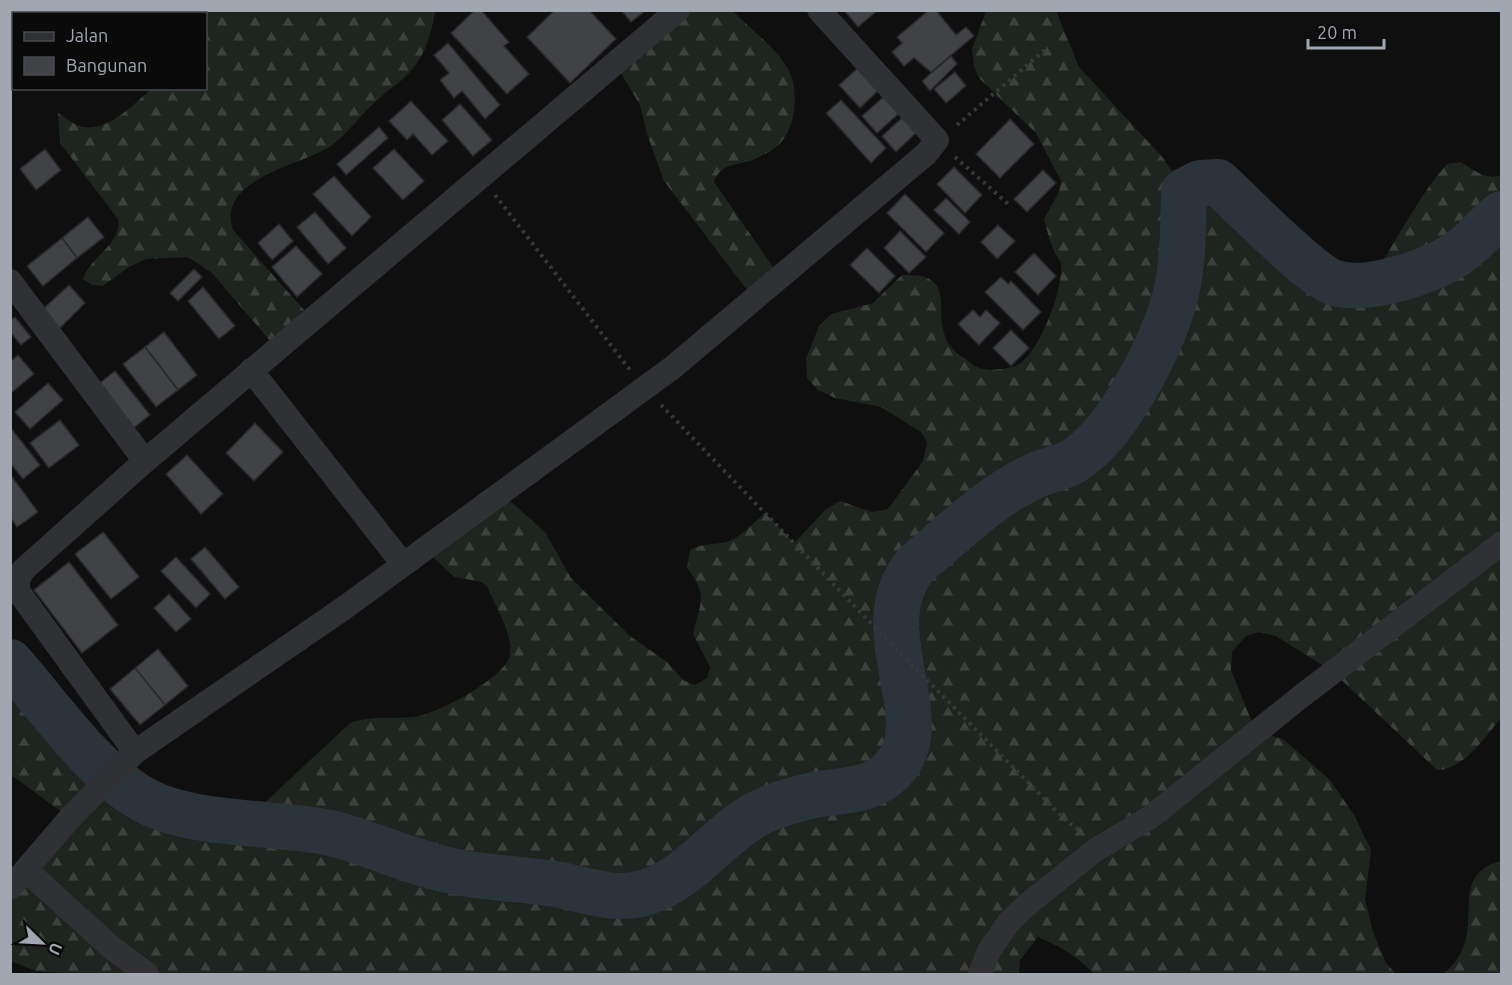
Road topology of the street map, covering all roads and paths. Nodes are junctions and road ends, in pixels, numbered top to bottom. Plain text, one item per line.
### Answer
1 (678, 10) edge
2 (819, 10) edge
3 (1045, 50) dead end
4 (937, 140) junction
5 (480, 176) junction
6 (1008, 204) dead end
7 (10, 281) edge
8 (251, 370) junction
9 (645, 388) junction
10 (145, 461) junction
11 (1502, 543) edge
12 (404, 564) junction
13 (129, 758) junction
14 (1094, 851) junction
15 (18, 879) edge
16 (147, 975) edge
17 (980, 975) edge

1 - 5 street
2 - 4 street
3 - 4 path
4 - 6 path
4 - 9 street
5 - 8 street
5 - 9 path
7 - 10 street
8 - 10 street
8 - 12 street
9 - 12 street
9 - 14 path
10 - 13 street
11 - 14 street
12 - 13 street
13 - 15 street
14 - 17 street
15 - 16 street

